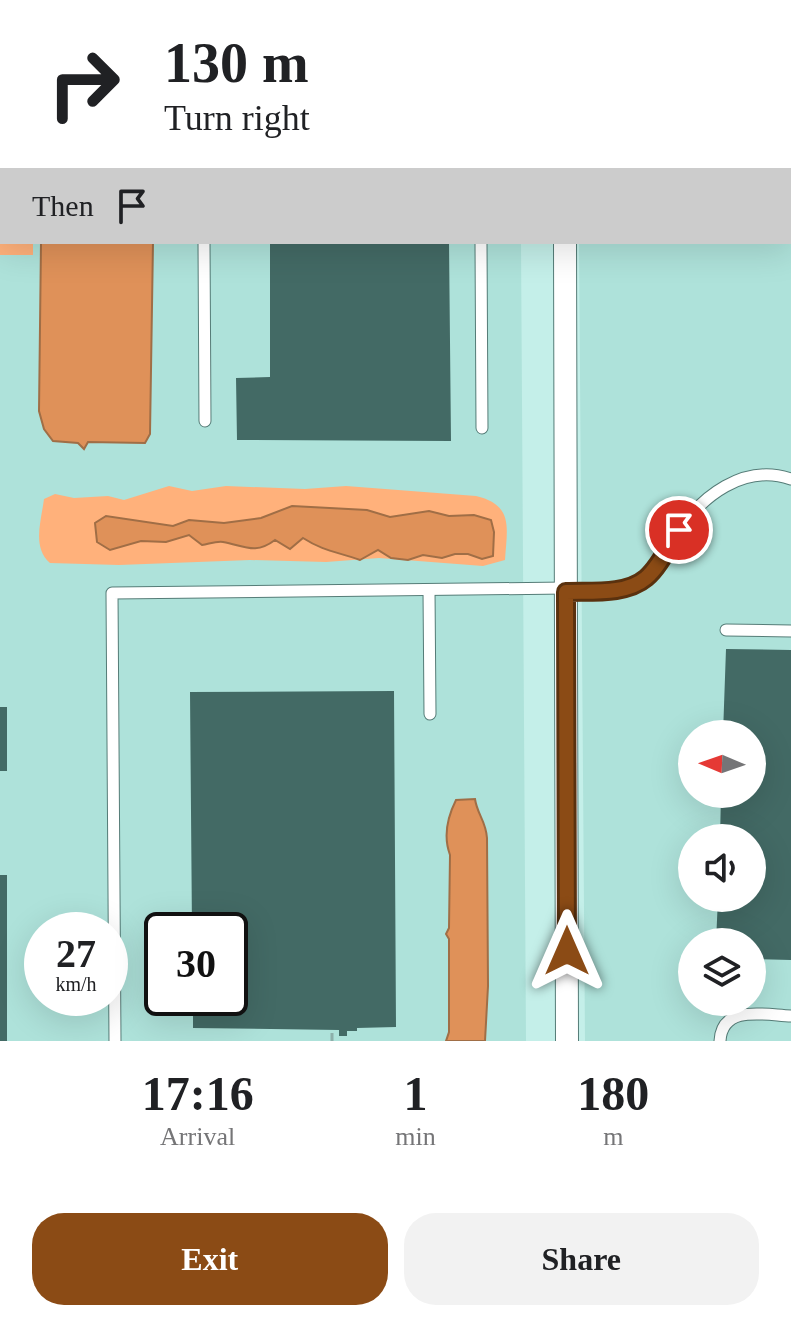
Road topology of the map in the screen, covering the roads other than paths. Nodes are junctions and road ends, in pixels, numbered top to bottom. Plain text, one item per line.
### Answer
1 (204, 244) edge
2 (481, 244) edge
3 (565, 244) edge
4 (205, 421) dead end
5 (482, 428) dead end
6 (791, 479) edge
7 (429, 590) junction
8 (566, 590) junction
9 (726, 630) dead end
10 (791, 631) edge
11 (430, 714) dead end
12 (791, 1016) edge
13 (115, 1041) edge
14 (567, 1041) edge
15 (720, 1041) edge

1 - 4 lane
2 - 5 lane
3 - 8 street
6 - 8 lane
7 - 8 lane
7 - 11 lane
7 - 13 lane
8 - 14 street
9 - 10 lane
12 - 15 lane

